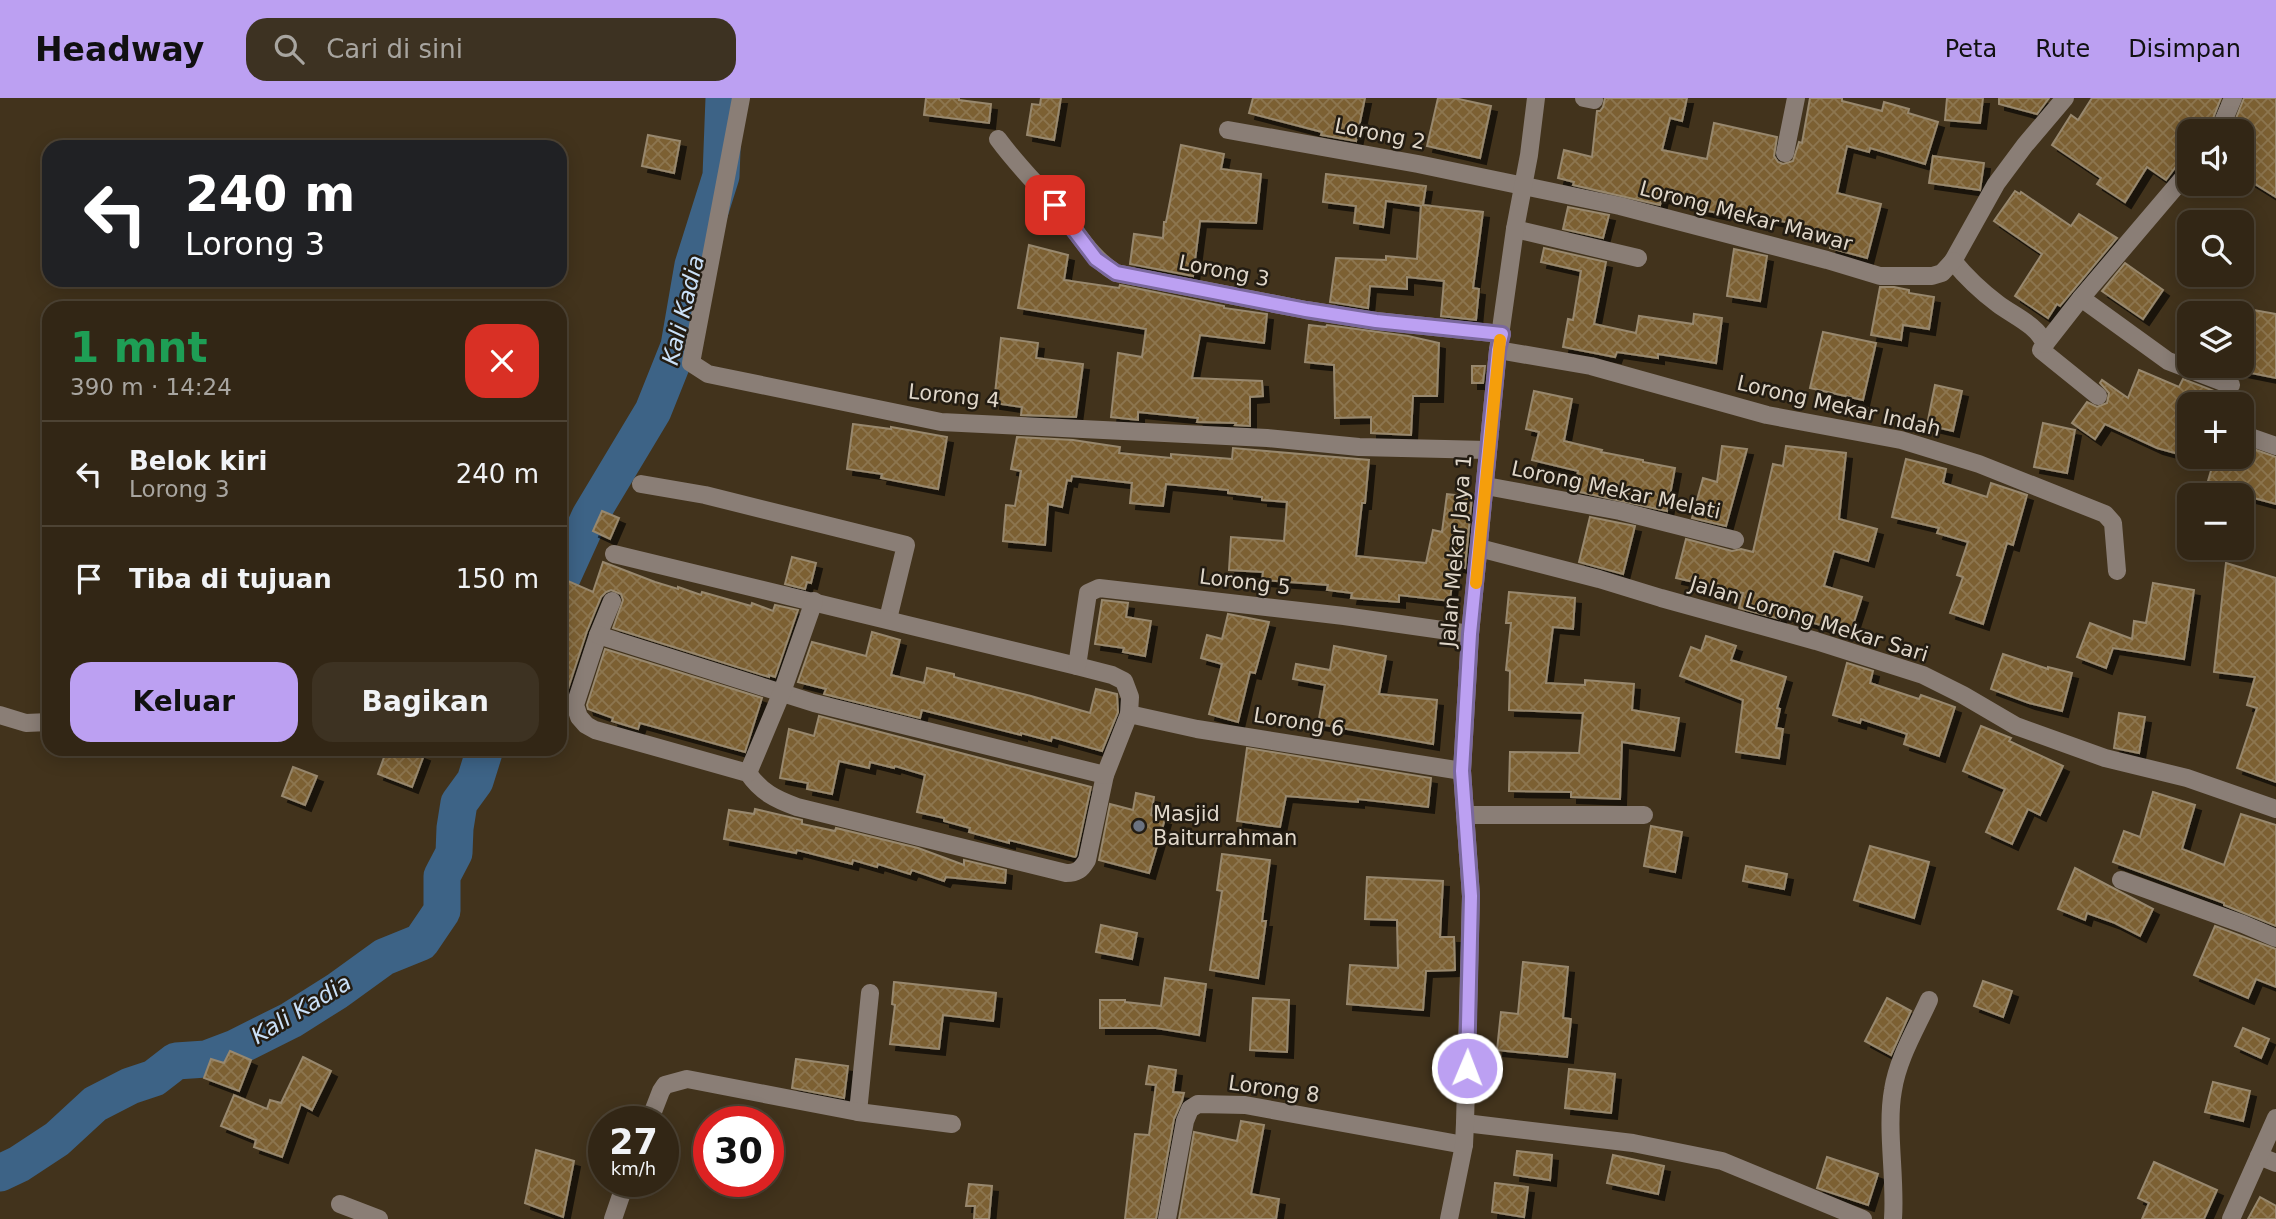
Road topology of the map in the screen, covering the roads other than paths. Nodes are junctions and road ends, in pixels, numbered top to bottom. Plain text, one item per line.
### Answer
1 (741, 98) edge
2 (1536, 98) edge
3 (1796, 98) edge
4 (2065, 98) edge
5 (2234, 98) edge
6 (2224, 119) edge
7 (1228, 130) dead end
8 (998, 139) dead end
9 (1785, 153) dead end
10 (1523, 185) junction
11 (2177, 185) edge
12 (1515, 229) junction
13 (1638, 258) dead end
14 (1954, 261) junction
15 (2081, 298) junction
16 (1500, 342) junction
17 (2045, 344) junction
18 (2231, 385) dead end
19 (2098, 396) dead end
20 (2254, 438) edge
21 (2276, 446) edge
22 (1488, 450) junction
23 (641, 484) dead end
24 (1486, 486) junction
25 (1735, 540) dead end
26 (1479, 548) junction
27 (614, 554) dead end
28 (2117, 571) dead end
29 (612, 601) dead end
30 (814, 601) junction
31 (888, 619) junction
32 (1470, 634) junction
33 (598, 635) junction
34 (1077, 666) junction
35 (782, 692) junction
36 (1129, 714) junction
37 (0, 715) edge
38 (42, 722) edge
39 (1462, 771) junction
40 (748, 773) junction
41 (1105, 775) junction
42 (2276, 809) edge
43 (1465, 815) junction
44 (1644, 815) dead end
45 (2121, 880) dead end
46 (2276, 938) edge
47 (870, 993) dead end
48 (1929, 1000) dead end
49 (655, 1106) edge
50 (858, 1112) junction
51 (2276, 1118) edge
52 (1465, 1122) junction
53 (953, 1124) dead end
54 (1464, 1145) junction
55 (2259, 1156) junction
56 (2276, 1163) edge
57 (621, 1197) edge
58 (340, 1204) dead end
59 (379, 1219) edge
60 (613, 1219) edge
61 (1167, 1219) edge
62 (1449, 1219) edge
63 (1863, 1219) edge
64 (1894, 1219) edge
65 (2231, 1219) edge

1 - 22 street, Lorong 4
2 - 10 street, Jalan Mekar Jaya 1
3 - 9 street
4 - 14 street
5 - 6 street
7 - 10 street, Lorong 2
8 - 16 street, Lorong 3
10 - 12 street, Jalan Mekar Jaya 1
10 - 14 street, Lorong Mekar Mawar
11 - 15 street
12 - 13 street
12 - 16 street, Jalan Mekar Jaya 1
14 - 17 street
15 - 17 street
15 - 18 street
16 - 22 street, Jalan Mekar Jaya 1
16 - 28 street, Lorong Mekar Indah
17 - 19 street
20 - 21 street
22 - 24 street, Jalan Mekar Jaya 1
23 - 31 street
24 - 25 street, Lorong Mekar Melati
24 - 26 street, Jalan Mekar Jaya 1
26 - 32 street, Jalan Mekar Jaya 1
26 - 42 street, Jalan Lorong Mekar Sari
27 - 30 street
29 - 33 street
30 - 31 street
30 - 35 street
31 - 34 street
32 - 34 street, Lorong 5
32 - 39 street, Jalan Mekar Jaya 1
33 - 35 street
33 - 40 street
34 - 36 street
35 - 40 street
35 - 41 street
36 - 39 street, Lorong 6
36 - 41 street
37 - 38 street
39 - 43 street, Jalan Mekar Jaya 1
40 - 41 street
43 - 44 street
43 - 52 street, Jalan Mekar Jaya 1
45 - 46 street
47 - 50 street
48 - 64 street
49 - 50 street
50 - 53 street
51 - 55 street
52 - 54 street, Jalan Mekar Jaya 1
52 - 63 street
54 - 61 street, Lorong 8
54 - 62 street, Jalan Mekar Jaya 1
55 - 56 street
55 - 65 street
57 - 60 street
58 - 59 street

